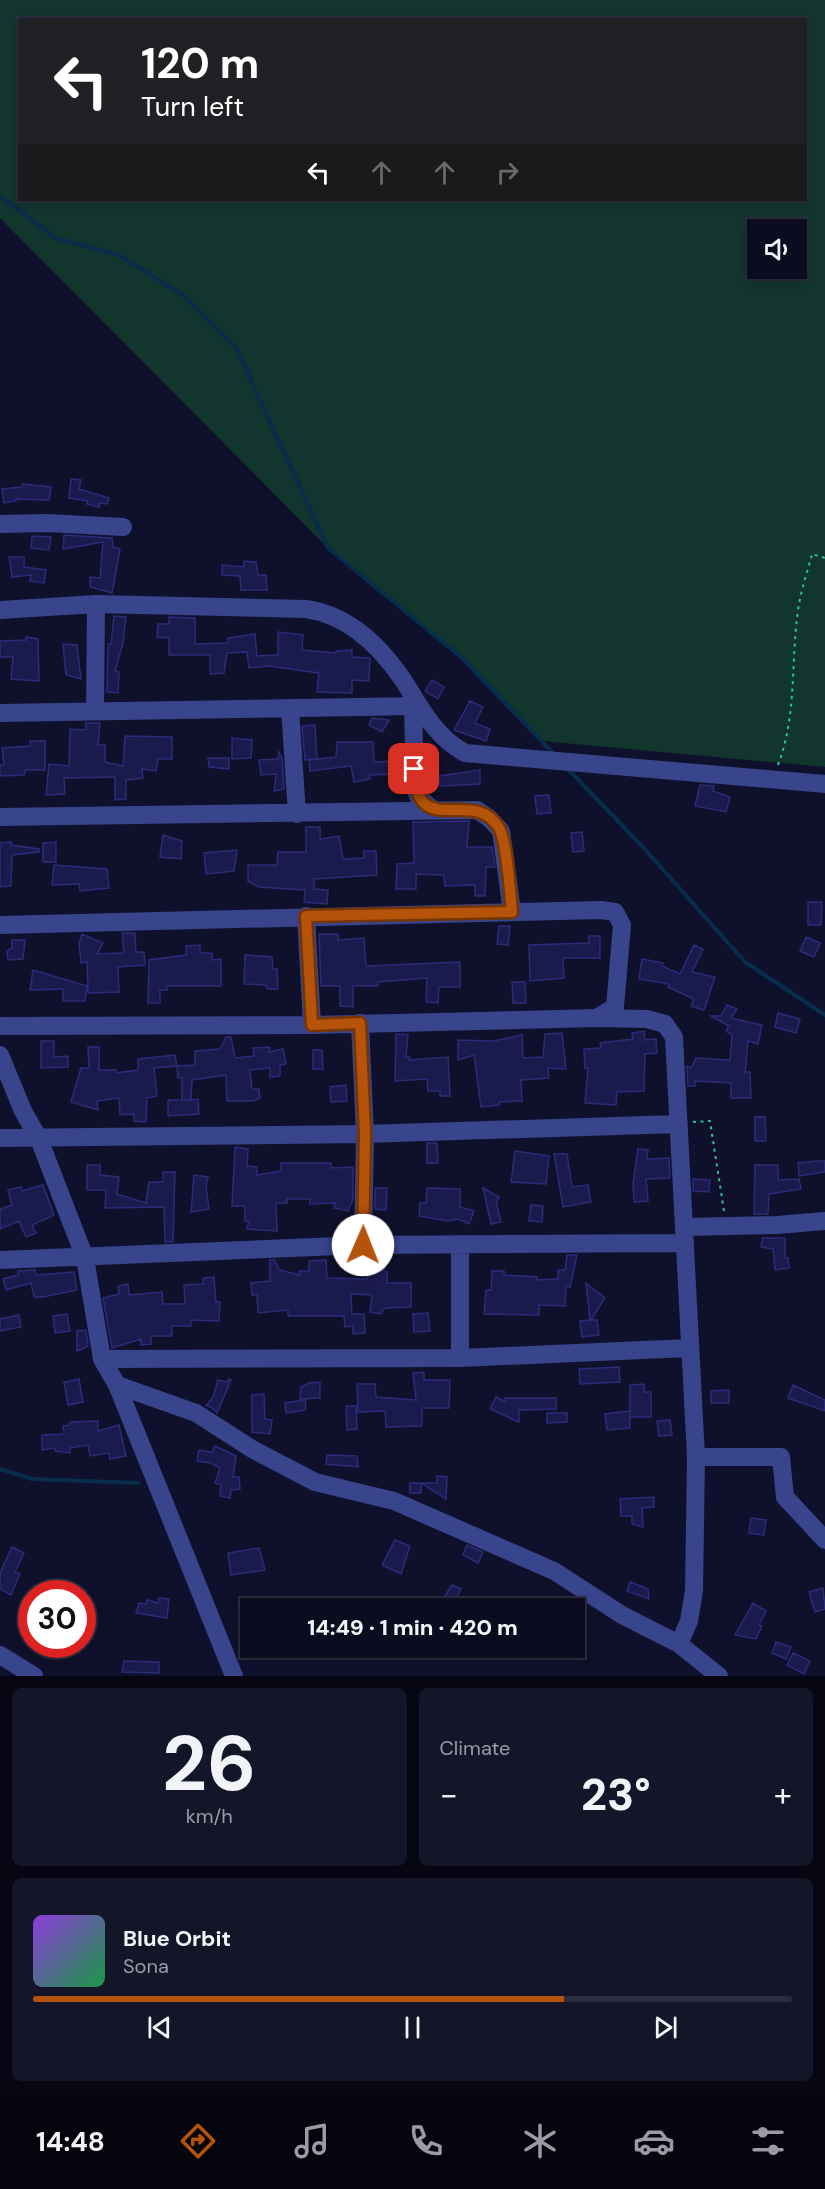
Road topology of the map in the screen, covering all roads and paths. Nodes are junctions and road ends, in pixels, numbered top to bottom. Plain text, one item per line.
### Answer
1 (0, 524) edge
2 (123, 527) dead end
3 (825, 558) edge
4 (96, 604) junction
5 (0, 610) edge
6 (415, 706) junction
7 (290, 708) junction
8 (95, 711) junction
9 (0, 713) edge
10 (773, 779) junction
11 (825, 784) edge
12 (435, 811) junction
13 (297, 814) junction
14 (0, 817) edge
15 (512, 912) junction
16 (306, 916) junction
17 (0, 925) edge
18 (597, 1018) junction
19 (360, 1023) junction
20 (312, 1025) junction
21 (0, 1026) edge
22 (0, 1055) edge
23 (678, 1124) junction
24 (365, 1134) junction
25 (0, 1138) edge
26 (39, 1139) junction
27 (825, 1221) edge
28 (726, 1225) junction
29 (684, 1235) junction
30 (363, 1245) junction
31 (460, 1245) junction
32 (85, 1258) junction
33 (0, 1260) edge
34 (688, 1348) junction
35 (460, 1358) junction
36 (102, 1359) junction
37 (117, 1385) junction
38 (696, 1457) junction
39 (825, 1540) edge
40 (679, 1644) junction
41 (0, 1655) edge
42 (34, 1676) edge
43 (234, 1676) edge
44 (719, 1676) edge

1 - 2 street
3 - 10 path
4 - 5 street
4 - 6 street
4 - 8 street
6 - 7 street
6 - 10 street
6 - 12 street
7 - 8 street
7 - 13 street
8 - 9 street
10 - 11 street
12 - 13 street
12 - 15 street
13 - 14 street
15 - 16 street
15 - 18 street
16 - 17 street
16 - 20 street
18 - 19 street
18 - 23 street
19 - 20 street
19 - 24 street
20 - 21 street
22 - 26 street
23 - 24 street
23 - 28 path
23 - 29 street
24 - 26 street
24 - 30 street
25 - 26 street
26 - 32 street
27 - 28 street
28 - 29 street
29 - 31 street
29 - 34 street
30 - 31 street
30 - 32 street
31 - 35 street
32 - 33 street
32 - 36 street
34 - 35 street
34 - 38 street
35 - 36 street
36 - 37 street
37 - 40 street
37 - 43 street
38 - 39 street
38 - 40 street
40 - 44 street
41 - 42 street

